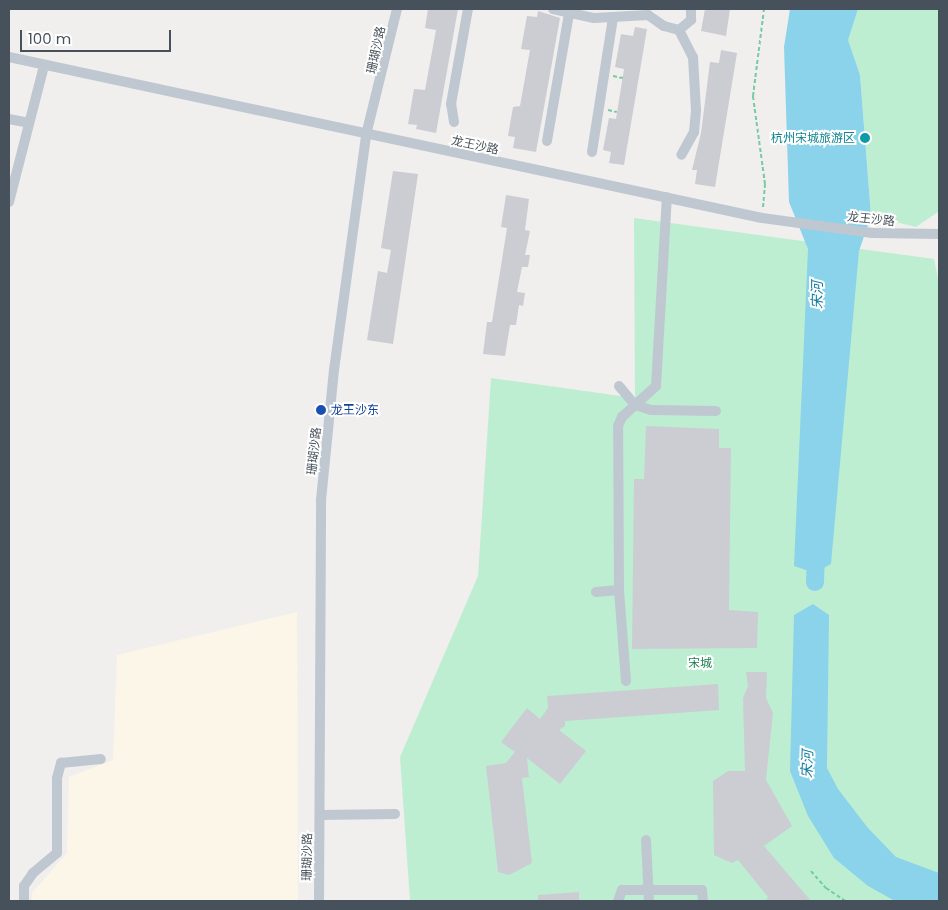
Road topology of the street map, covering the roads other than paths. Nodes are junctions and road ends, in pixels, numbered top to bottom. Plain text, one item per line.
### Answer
1 (397, 9) edge
2 (468, 9) edge
3 (553, 9) edge
4 (691, 9) edge
5 (569, 14) junction
6 (613, 18) junction
7 (679, 30) junction
8 (9, 57) edge
9 (44, 66) junction
10 (9, 119) edge
11 (454, 122) dead end
12 (29, 124) junction
13 (366, 136) junction
14 (547, 141) dead end
15 (592, 152) dead end
16 (681, 155) dead end
17 (667, 197) junction
18 (9, 202) edge
19 (939, 234) edge
20 (619, 386) dead end
21 (636, 405) junction
22 (716, 411) dead end
23 (619, 590) junction
24 (596, 592) dead end
25 (626, 681) dead end
26 (100, 759) dead end
27 (395, 814) dead end
28 (320, 815) junction
29 (646, 840) dead end
30 (649, 896) edge
31 (24, 901) edge
32 (319, 901) edge
33 (618, 901) edge
34 (703, 901) edge

1 - 13 street, 珊瑚沙路
2 - 11 street
3 - 5 street
4 - 7 street
5 - 6 street
5 - 14 street
6 - 7 street
6 - 15 street
7 - 16 street
8 - 9 street, 龙王沙路
9 - 12 street
9 - 13 street, 龙王沙路
10 - 12 street
12 - 18 street
13 - 17 street, 龙王沙路
13 - 28 street, 珊瑚沙路
17 - 19 street, 龙王沙路
17 - 21 street
20 - 21 street
21 - 22 street
21 - 23 street
23 - 24 street
23 - 25 street
26 - 31 street
27 - 28 street
28 - 32 street, 珊瑚沙路
29 - 30 street
30 - 33 street
30 - 34 street

